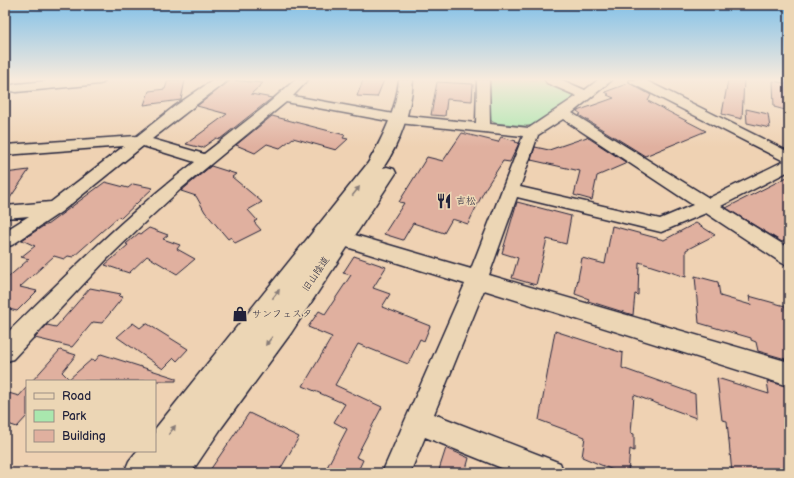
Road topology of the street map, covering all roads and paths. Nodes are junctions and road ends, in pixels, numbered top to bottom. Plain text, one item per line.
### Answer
1 (190, 102) edge
2 (279, 102) edge
3 (309, 102) edge
4 (406, 102) edge
5 (417, 102) edge
6 (483, 102) edge
7 (576, 102) edge
8 (680, 102) edge
9 (563, 112) junction
10 (406, 119) junction
11 (483, 127) junction
12 (532, 133) junction
13 (141, 140) junction
14 (5, 150) edge
15 (789, 158) edge
16 (206, 160) junction
17 (789, 165) edge
18 (511, 190) junction
19 (709, 205) junction
20 (54, 208) junction
21 (5, 212) edge
22 (333, 234) junction
23 (5, 240) edge
24 (789, 258) edge
25 (476, 280) junction
26 (5, 352) edge
27 (789, 374) edge
28 (418, 420) junction
29 (141, 473) edge
30 (171, 473) edge
31 (396, 473) edge
32 (550, 473) edge

1 - 13 street
2 - 16 street
3 - 10 street
4 - 10 street
5 - 10 street, 旧山陰道
6 - 11 street
7 - 9 street
8 - 15 street
9 - 12 street
9 - 19 street
10 - 11 street
10 - 22 street, 旧山陰道
11 - 12 street
12 - 18 street
13 - 14 street
13 - 16 street
13 - 20 street
16 - 26 street
17 - 19 street
18 - 19 street
18 - 25 street
19 - 24 street
20 - 21 street
20 - 23 street
22 - 25 street
29 -> 22 street
22 -> 30 street, 旧山陰道
25 - 27 street
25 - 28 street
28 - 31 street
28 - 32 street

